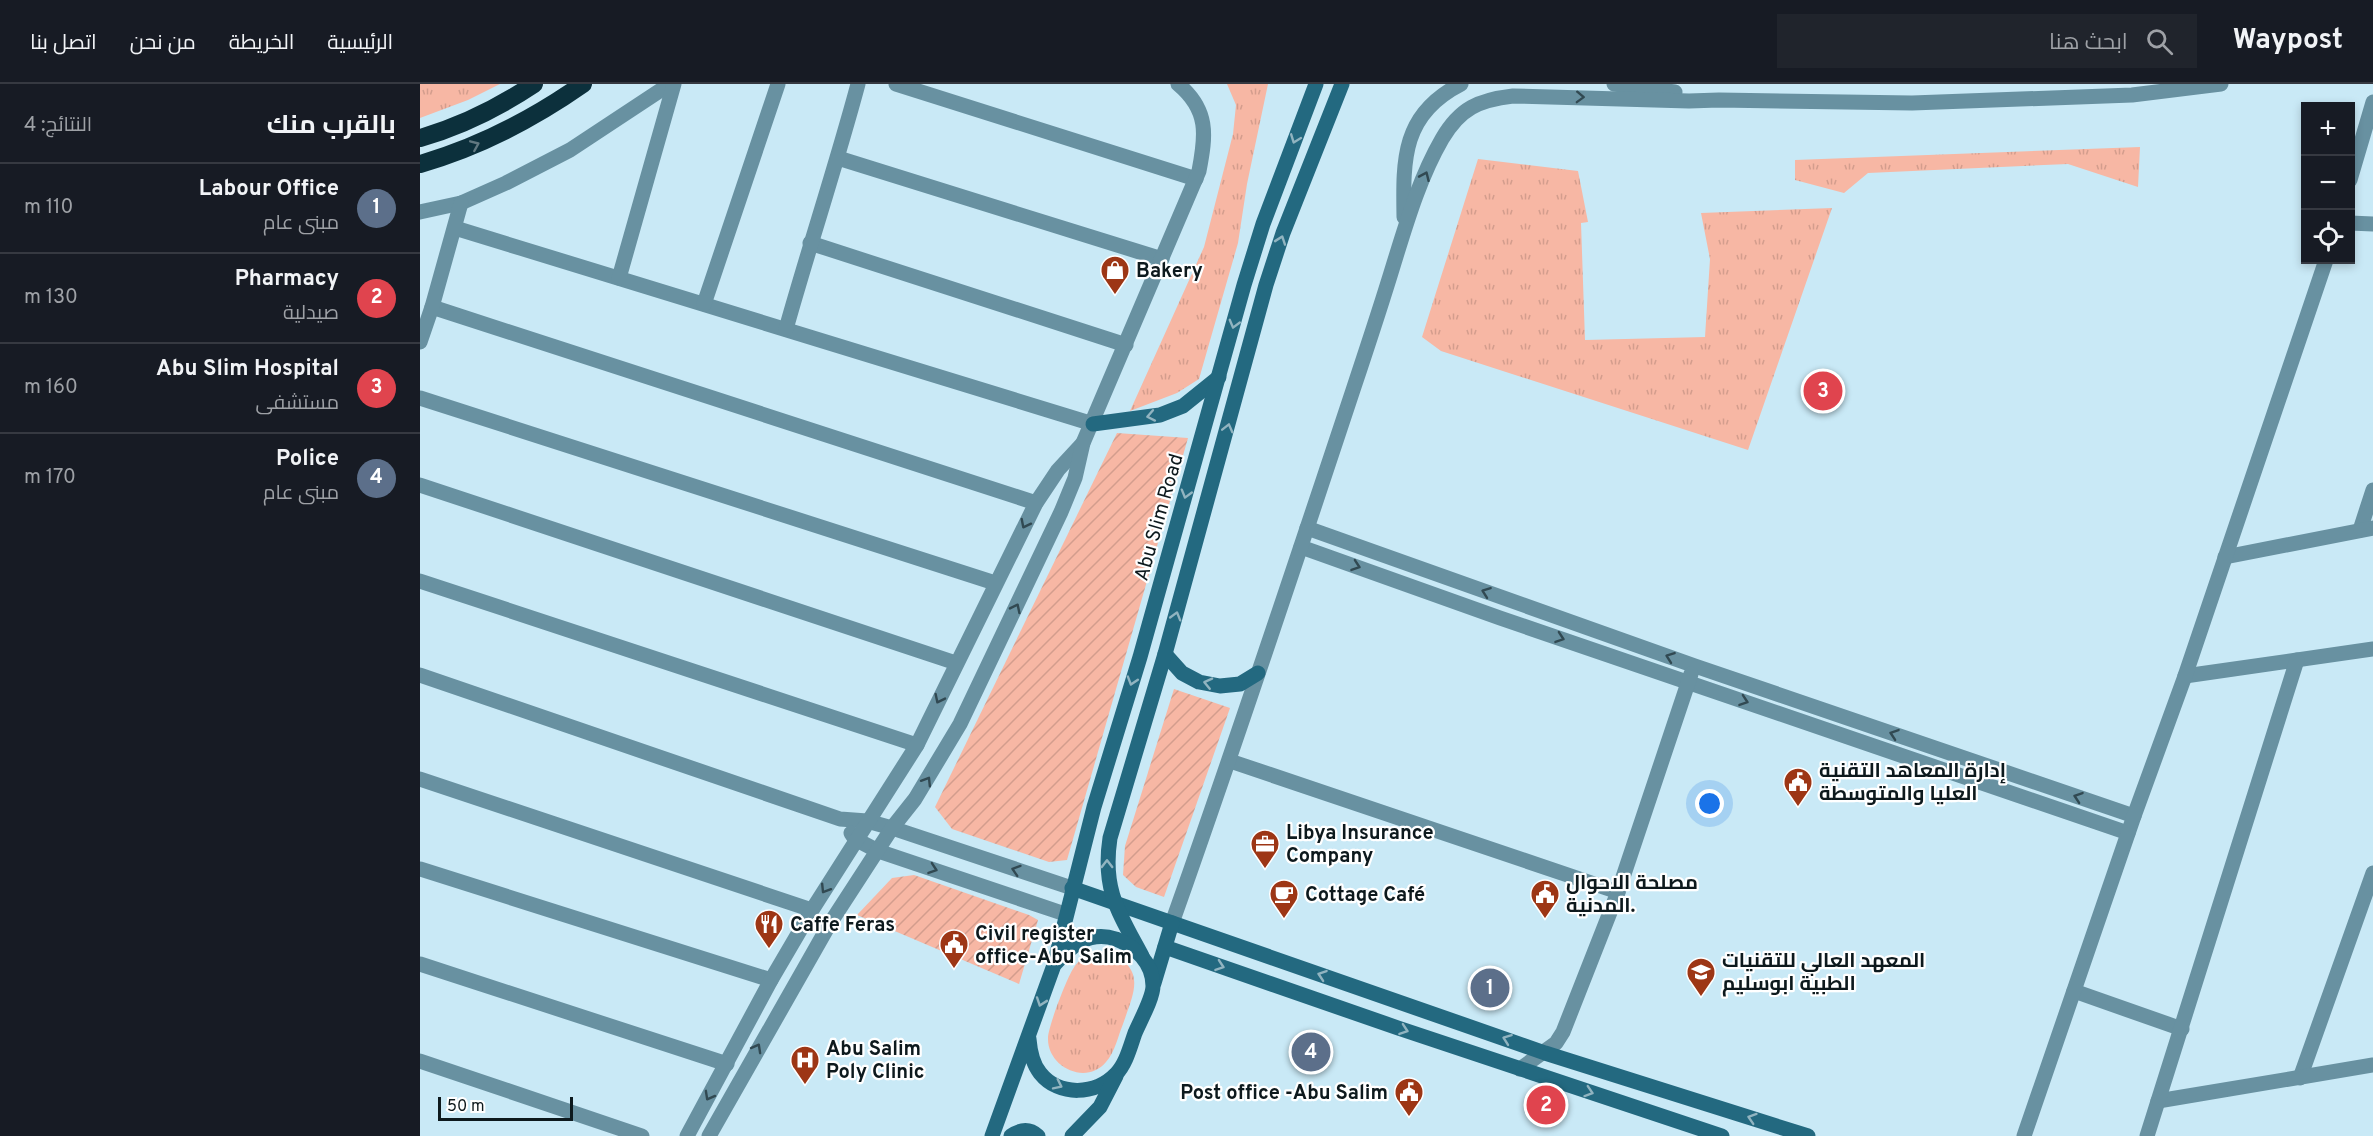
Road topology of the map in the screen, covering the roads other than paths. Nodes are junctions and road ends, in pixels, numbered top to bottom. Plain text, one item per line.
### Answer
1 (534, 84) edge
2 (583, 84) edge
3 (672, 84) edge
4 (778, 84) edge
5 (858, 84) edge
6 (896, 84) edge
7 (1178, 84) edge
8 (1316, 84) edge
9 (1342, 84) edge
10 (1461, 84) edge
11 (1614, 84) edge
12 (2221, 84) edge
13 (1719, 100) junction
14 (2373, 102) edge
15 (420, 138) edge
16 (838, 158) junction
17 (2355, 163) edge
18 (420, 164) edge
19 (1196, 179) junction
20 (461, 204) junction
21 (420, 212) edge
22 (2355, 224) edge
23 (2373, 224) edge
24 (454, 228) junction
25 (1404, 231) junction
26 (810, 243) junction
27 (1162, 259) junction
28 (2325, 264) edge
29 (619, 278) junction
30 (704, 304) junction
31 (432, 307) junction
32 (786, 329) junction
33 (420, 342) edge
34 (1126, 345) junction
35 (1219, 377) junction
36 (420, 398) edge
37 (1093, 424) junction
38 (1083, 443) junction
39 (420, 484) edge
40 (2373, 490) edge
41 (1036, 503) junction
42 (1307, 528) junction
43 (2367, 529) edge
44 (1301, 547) junction
45 (2225, 557) junction
46 (420, 580) edge
47 (995, 583) junction
48 (2373, 649) edge
49 (1165, 654) junction
50 (2297, 660) junction
51 (956, 663) junction
52 (1695, 666) junction
53 (1258, 673) junction
54 (420, 675) edge
55 (2185, 676) junction
56 (1687, 681) junction
57 (1797, 701) junction
58 (1791, 717) junction
59 (917, 745) junction
60 (1230, 761) junction
61 (2011, 774) junction
62 (420, 779) edge
63 (2005, 791) junction
64 (2134, 816) junction
65 (840, 819) junction
66 (867, 821) junction
67 (892, 828) junction
68 (2128, 833) junction
69 (855, 839) junction
70 (878, 851) junction
71 (420, 869) edge
72 (2373, 875) edge
73 (1072, 888) junction
74 (1618, 892) junction
75 (1114, 903) junction
76 (812, 910) junction
77 (1065, 914) junction
78 (1172, 923) junction
79 (1165, 946) junction
80 (1142, 956) junction
81 (420, 964) edge
82 (1053, 965) junction
83 (771, 980) junction
84 (1153, 988) junction
85 (2073, 991) junction
86 (2182, 1029) junction
87 (1029, 1039) junction
88 (1545, 1053) junction
89 (420, 1061) edge
90 (727, 1064) junction
91 (2373, 1065) edge
92 (1520, 1069) junction
93 (1118, 1073) junction
94 (2300, 1078) junction
95 (2158, 1101) junction
96 (1774, 1131) edge
97 (642, 1136) edge
98 (687, 1136) edge
99 (709, 1136) edge
100 (992, 1136) edge
101 (1011, 1136) edge
102 (1038, 1136) edge
103 (1072, 1136) edge
104 (1722, 1136) edge
105 (1808, 1136) edge
106 (2024, 1136) edge
107 (2147, 1136) edge

1 - 15 highway
18 -> 2 highway
3 - 20 street
3 - 29 street
4 - 30 street
5 - 16 street
6 - 19 street
7 - 19 street
8 -> 35 main road, Abu Slim Road
49 -> 9 main road
10 - 25 street
11 - 13 street
12 - 13 street
25 -> 13 street
14 - 17 street
16 - 26 street
16 - 27 street
19 - 27 street
20 - 21 street
20 - 24 street
22 - 23 street
24 - 29 street
24 - 31 street
25 - 42 street
26 - 32 street
26 - 34 street
27 - 34 street
28 - 45 street
29 - 30 street
30 - 32 street
31 - 33 street
31 - 41 street
32 - 37 street
34 - 37 street
35 -> 37 main road
35 -> 73 main road, Abu Slim Road
36 - 47 street
37 - 38 street
38 - 41 street
67 -> 38 street
39 - 51 street
40 - 43 street
41 -> 47 street
42 - 44 street
52 -> 42 street
43 - 45 street
44 - 53 street
44 -> 56 street
45 - 55 street
46 - 59 street
47 - 51 street
48 - 50 street
53 -> 49 main road
75 -> 49 main road
50 - 55 street
50 - 86 street
51 -> 59 street
52 - 56 street
52 - 57 street
53 - 60 street
54 - 65 street
55 - 64 street
56 -> 58 street
56 - 74 street
57 - 58 street
61 -> 57 street
58 - 63 street
59 - 66 street
60 - 74 street
60 - 78 street
61 - 63 street
64 -> 61 street
62 - 76 street
63 - 68 street
64 - 68 street
65 - 66 street
65 - 69 street
66 - 67 street
66 - 69 street
67 - 70 street
73 -> 67 street
68 - 85 street
69 - 70 street
69 -> 76 street
70 -> 77 street
99 -> 70 street
71 - 83 street
72 - 94 street
73 - 75 main road
73 - 77 main road, Abu Slim Road
74 - 88 street
75 - 78 main road
75 - 80 main road
76 - 83 street
77 - 82 main road, Abu Slim Road
78 - 79 main road
88 -> 78 main road
79 - 84 main road
79 -> 92 main road
80 - 82 main road
80 - 84 main road
81 - 90 street
82 -> 87 main road
83 - 90 street
84 - 93 main road
85 - 86 street
85 - 106 street
86 - 95 street
87 -> 93 main road
87 - 100 main road
88 - 92 street
96 -> 88 main road
89 - 97 street
90 -> 98 street
91 - 94 street
92 -> 104 main road
93 - 103 main road
94 - 95 street
95 - 107 street
96 - 105 main road
101 - 102 main road

